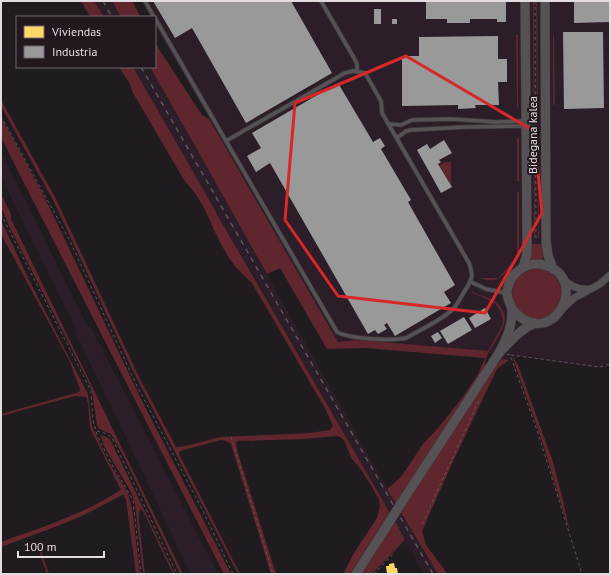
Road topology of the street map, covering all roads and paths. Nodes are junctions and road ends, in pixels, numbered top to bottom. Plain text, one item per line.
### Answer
1 (145, 1) edge
2 (321, 1) edge
3 (525, 1) edge
4 (535, 1) edge
5 (545, 1) edge
6 (154, 16) edge
7 (156, 20) edge
8 (357, 71) junction
9 (1, 116) edge
10 (526, 123) junction
11 (389, 124) junction
12 (397, 138) junction
13 (226, 141) junction
14 (1, 214) edge
15 (536, 241) dead end
16 (523, 267) junction
17 (553, 269) junction
18 (610, 275) edge
19 (562, 277) junction
20 (470, 282) junction
21 (591, 289) junction
22 (507, 293) junction
23 (512, 309) junction
24 (561, 311) junction
25 (534, 323) junction
26 (499, 353) junction
27 (510, 355) junction
28 (610, 364) edge
29 (481, 393) dead end
30 (97, 431) junction
31 (231, 437) dead end
32 (422, 524) dead end
33 (393, 554) dead end
34 (141, 574) edge
35 (177, 574) edge
36 (233, 574) edge
37 (273, 574) edge
38 (356, 574) edge
39 (374, 574) edge
40 (582, 574) edge

1 - 6 lane
2 - 8 lane
3 - 10 street, Bidegana kalea
4 - 15 path
5 - 17 street, Bidegana kalea
7 - 13 lane
8 - 11 lane
8 - 13 lane
9 - 36 path
10 - 11 lane
10 - 12 lane
10 - 16 street, Bidegana kalea
11 - 12 lane
12 - 20 lane
13 - 20 lane
14 - 30 path
16 - 17 street
16 - 22 street
17 - 19 street
18 - 21 street
19 - 21 street
19 - 24 street
20 - 22 lane
21 - 24 street
22 - 23 street
23 - 25 street
23 - 26 street
24 - 25 street
25 - 26 street
26 - 27 path
26 - 38 street, bridge
27 - 28 path
27 - 40 path
29 - 32 path
30 - 34 path
30 - 35 path
31 - 37 path
33 - 39 path

